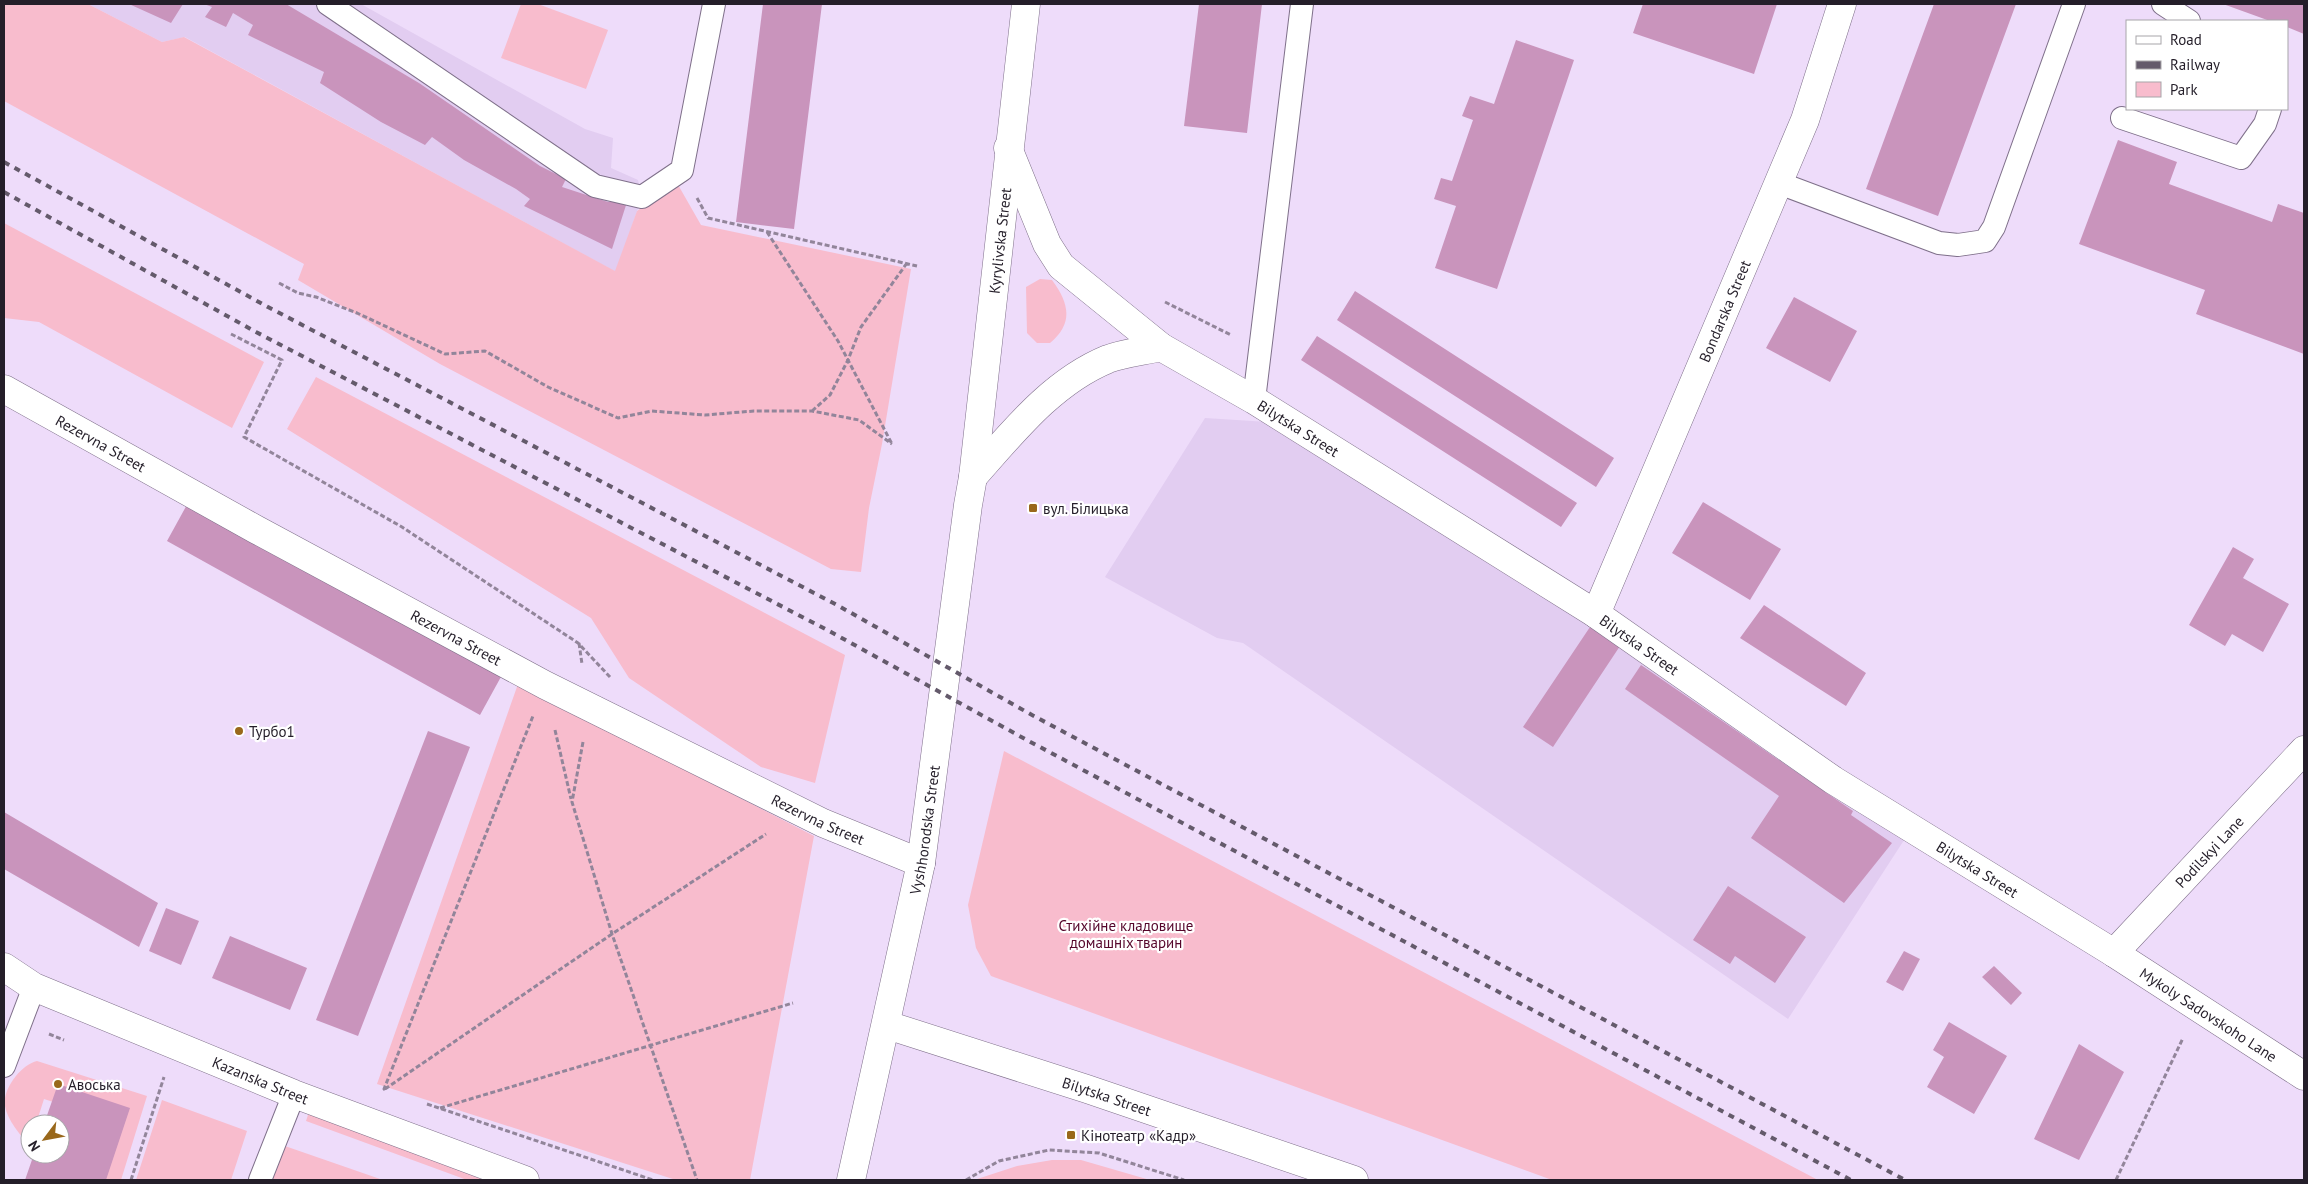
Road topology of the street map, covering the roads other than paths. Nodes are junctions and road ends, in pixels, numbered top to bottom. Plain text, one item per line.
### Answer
1 (328, 4) edge
2 (714, 4) edge
3 (1026, 4) edge
4 (1302, 4) edge
5 (1842, 4) edge
6 (2074, 4) edge
7 (2163, 4) edge
8 (2187, 20) edge
9 (2270, 110) edge
10 (2122, 118) dead end
11 (1008, 148) junction
12 (1778, 183) junction
13 (1161, 347) junction
14 (4, 389) edge
15 (1254, 400) junction
16 (973, 476) junction
17 (1596, 614) junction
18 (2304, 750) edge
19 (920, 863) junction
20 (2114, 953) junction
21 (4, 967) edge
22 (34, 987) junction
23 (886, 1025) junction
24 (4, 1066) edge
25 (2304, 1076) edge
26 (294, 1094) junction
27 (260, 1180) edge
28 (525, 1180) edge
29 (851, 1180) edge
30 (1354, 1180) edge

1 - 2 lane
3 - 11 street, Kyrylivska Street
4 - 15 lane
5 - 12 street, Bondarska Street
6 - 12 lane
7 - 8 lane
9 - 10 lane
11 - 13 street, Bilytska Street
11 - 16 street, Kyrylivska Street
12 - 17 street, Bondarska Street
13 - 15 street, Bilytska Street
13 - 16 street
14 - 19 street, Rezervna Street
15 - 17 street, Bilytska Street
16 - 19 street, Vyshhorodska Street
17 - 20 street, Bilytska Street
18 - 20 street, Podilskyi Lane
19 - 23 street, Vyshhorodska Street
20 - 25 street, Mykoly Sadovskoho Lane
21 - 22 street, Kazanska Street
22 - 24 lane
22 - 26 street, Kazanska Street
23 - 29 street, Vyshhorodska Street
23 - 30 street, Bilytska Street
26 - 27 lane
26 - 28 street, Kazanska Street

